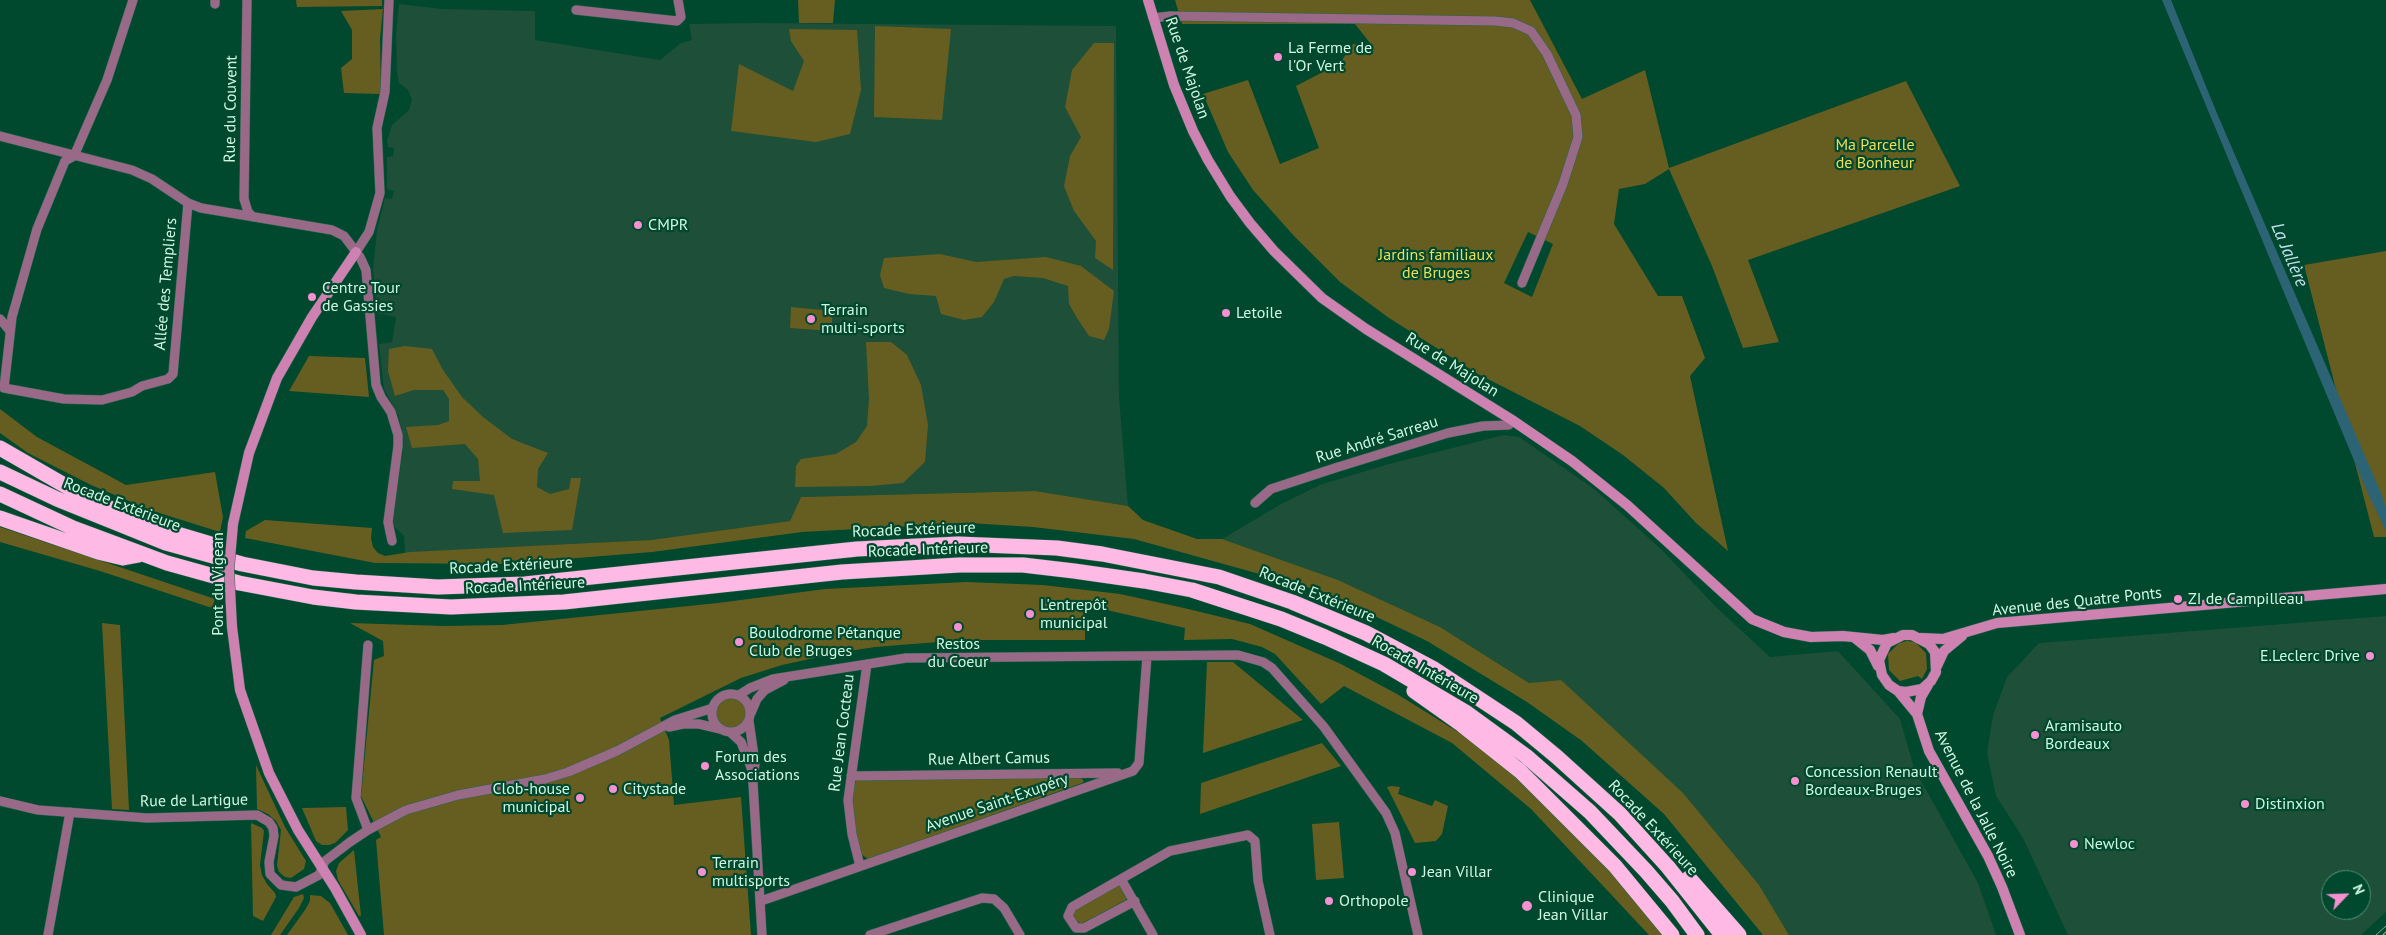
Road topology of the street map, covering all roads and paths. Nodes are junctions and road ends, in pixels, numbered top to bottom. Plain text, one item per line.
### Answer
1 (133, 0) edge
2 (247, 0) edge
3 (389, 0) edge
4 (678, 0) edge
5 (1148, 0) edge
6 (576, 10) dead end
7 (1153, 18) junction
8 (0, 136) edge
9 (74, 156) junction
10 (188, 203) junction
11 (253, 217) junction
12 (356, 252) junction
13 (1522, 283) dead end
14 (0, 319) edge
15 (10, 331) junction
16 (1512, 420) junction
17 (0, 448) edge
18 (0, 472) edge
19 (0, 494) edge
20 (1255, 503) dead end
21 (0, 518) edge
22 (392, 541) dead end
23 (142, 554) junction
24 (220, 558) junction
25 (2386, 589) edge
26 (1969, 631) junction
27 (1854, 637) junction
28 (1894, 638) junction
29 (1921, 638) junction
30 (368, 644) dead end
31 (1352, 650) junction
32 (1147, 656) junction
33 (866, 664) junction
34 (1880, 669) junction
35 (1936, 672) junction
36 (789, 678) junction
37 (1928, 684) junction
38 (1898, 691) junction
39 (739, 695) junction
40 (713, 708) junction
41 (1917, 714) junction
42 (750, 717) junction
43 (664, 728) junction
44 (720, 730) junction
45 (731, 733) junction
46 (1128, 773) junction
47 (851, 776) junction
48 (754, 778) junction
49 (0, 801) edge
50 (70, 812) junction
51 (1620, 814) junction
52 (368, 830) junction
53 (860, 866) junction
54 (321, 867) junction
55 (1121, 879) junction
56 (1135, 900) junction
57 (760, 901) junction
58 (48, 935) edge
59 (361, 935) edge
60 (762, 935) edge
61 (870, 935) edge
62 (1020, 935) edge
63 (1153, 935) edge
64 (1270, 935) edge
65 (1418, 935) edge
66 (1672, 935) edge
67 (1697, 935) edge
68 (1722, 935) edge
69 (1739, 935) edge
70 (2020, 935) edge

1 - 9 street
2 - 11 street, Rue du Couvent
3 - 12 street
4 - 6 street
5 - 7 street, Rue de Majolan
7 - 13 street
7 - 16 street, Rue de Majolan
8 - 9 street
9 - 10 street
9 - 15 street
10 - 11 street
10 - 15 street, Allée des Templiers
11 - 12 street
12 - 22 street
12 - 54 street, Pont du Vigean, bridge
14 - 15 street
16 - 20 street, Rue André Sarreau
16 - 27 street, Rue de Majolan
17 - 24 highway
18 - 24 highway, Rocade Extérieure
19 - 23 highway, Rocade Intérieure
21 - 23 highway
23 - 31 highway, Rocade Intérieure
24 - 51 highway, Rocade Extérieure
25 - 26 street, Avenue des Quatre Ponts
26 - 29 street, Avenue des Quatre Ponts
26 - 35 street
27 - 28 street, Rue de Majolan
27 - 34 street
28 - 29 street
28 - 34 street
29 - 35 street
30 - 52 street
31 - 66 highway
31 - 67 highway, Rocade Intérieure
32 - 33 street
32 - 46 street
32 - 65 street
33 - 36 street
33 - 47 street, Rue Jean Cocteau
34 - 38 street
35 - 37 street
36 - 39 street
36 - 42 street
37 - 38 street
37 - 41 street
38 - 41 street
39 - 40 street
39 - 42 street
40 - 43 street
40 - 44 street
41 - 70 street, Avenue de la Jalle Noire
42 - 45 street
42 - 48 street
43 - 44 street
43 - 52 street
44 - 45 street
45 - 48 street
46 - 47 street, Rue Albert Camus
46 - 53 street, Avenue Saint-Exupéry
47 - 53 street, Rue Jean Cocteau
48 - 57 street
49 - 50 street, Rue de Lartigue
50 - 54 street, Rue de Lartigue
50 - 58 street
51 - 68 highway, Rocade Extérieure
51 - 69 highway
52 - 54 street
53 - 57 street, Avenue Saint-Exupéry
54 - 59 street, Pont du Vigean
55 - 56 street
55 - 56 street
55 - 64 street
56 - 63 street
57 - 60 street
61 - 62 street

